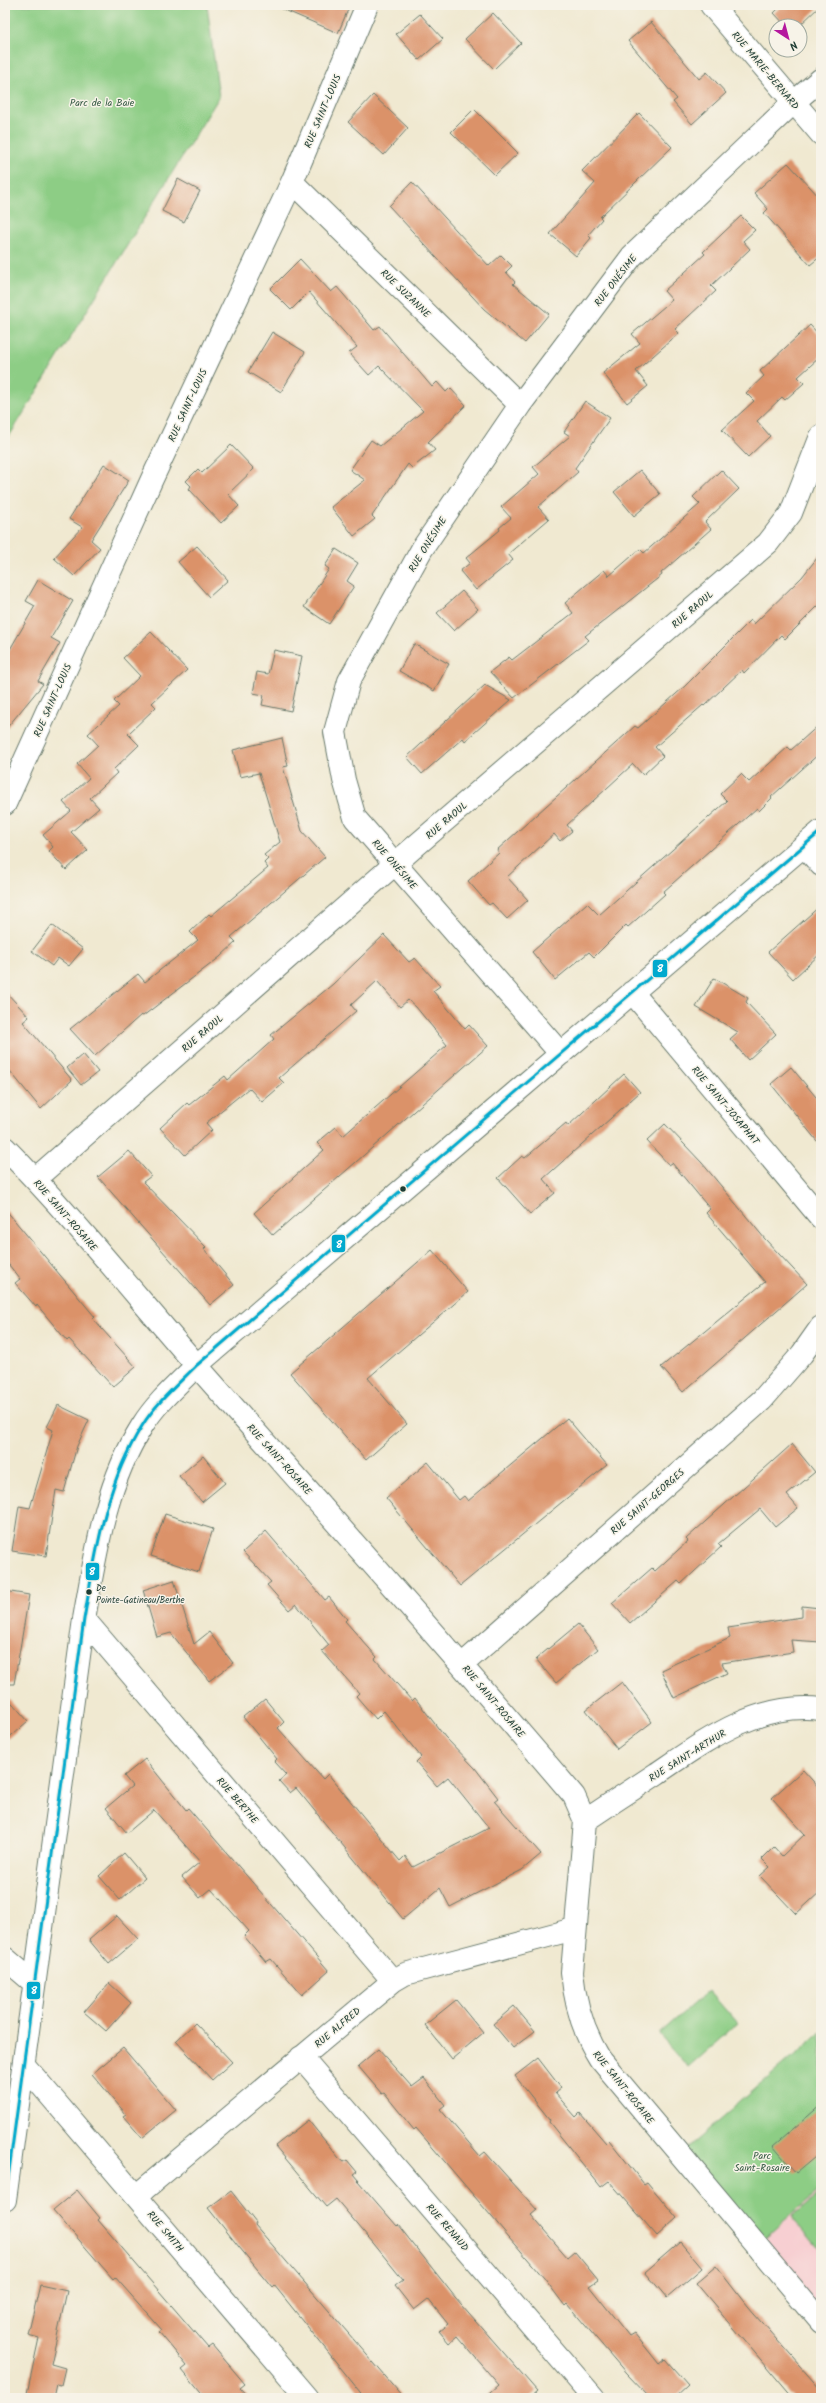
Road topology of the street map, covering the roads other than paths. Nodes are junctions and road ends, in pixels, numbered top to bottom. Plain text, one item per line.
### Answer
1 (367, 5) edge
2 (711, 5) edge
3 (821, 79) edge
4 (794, 102) junction
5 (821, 134) edge
6 (292, 182) junction
7 (520, 405) junction
8 (821, 436) edge
9 (5, 804) edge
10 (821, 831) edge
11 (804, 846) junction
12 (395, 864) junction
13 (821, 865) edge
14 (632, 992) junction
15 (561, 1054) junction
16 (5, 1148) edge
17 (36, 1179) junction
18 (821, 1218) edge
19 (821, 1327) edge
20 (197, 1366) junction
21 (84, 1619) junction
22 (463, 1664) junction
23 (821, 1709) edge
24 (584, 1821) junction
25 (574, 1929) junction
26 (5, 1958) edge
27 (393, 1981) junction
28 (34, 1983) junction
29 (302, 2057) junction
30 (24, 2065) junction
31 (136, 2196) junction
32 (5, 2200) edge
33 (821, 2322) edge
34 (308, 2398) edge
35 (594, 2398) edge

1 - 6 street, RUE SAINT-LOUIS
2 - 4 street, RUE MARIE-BERNARD
3 - 4 street, RUE ONÉSIME
4 - 5 street, RUE MARIE-BERNARD
4 - 7 street, RUE ONÉSIME
6 - 7 street, RUE SUZANNE
6 - 9 street, RUE SAINT-LOUIS
7 - 12 street, RUE ONÉSIME
8 - 12 street, RUE RAOUL
10 - 11 street
11 - 13 street
11 - 14 street
12 - 15 street, RUE ONÉSIME
12 - 17 street, RUE RAOUL
14 - 15 street
14 - 18 street, RUE SAINT-JOSAPHAT
15 - 20 street
16 - 17 street, RUE SAINT-ROSAIRE
17 - 20 street, RUE SAINT-ROSAIRE
19 - 22 street, RUE SAINT-GEORGES
20 - 21 street
20 - 22 street, RUE SAINT-ROSAIRE
21 - 27 street, RUE BERTHE
21 - 28 street
22 - 24 street, RUE SAINT-ROSAIRE
23 - 24 street, RUE SAINT-ARTHUR
24 - 25 street, RUE SAINT-ROSAIRE
25 - 27 street, RUE ALFRED
25 - 33 street, RUE SAINT-ROSAIRE
26 - 28 street
27 - 29 street, RUE ALFRED
28 - 30 street
29 - 31 street, RUE ALFRED
29 - 35 street, RUE RENAUD
30 - 31 street, RUE SMITH
30 - 32 street
31 - 34 street, RUE SMITH

